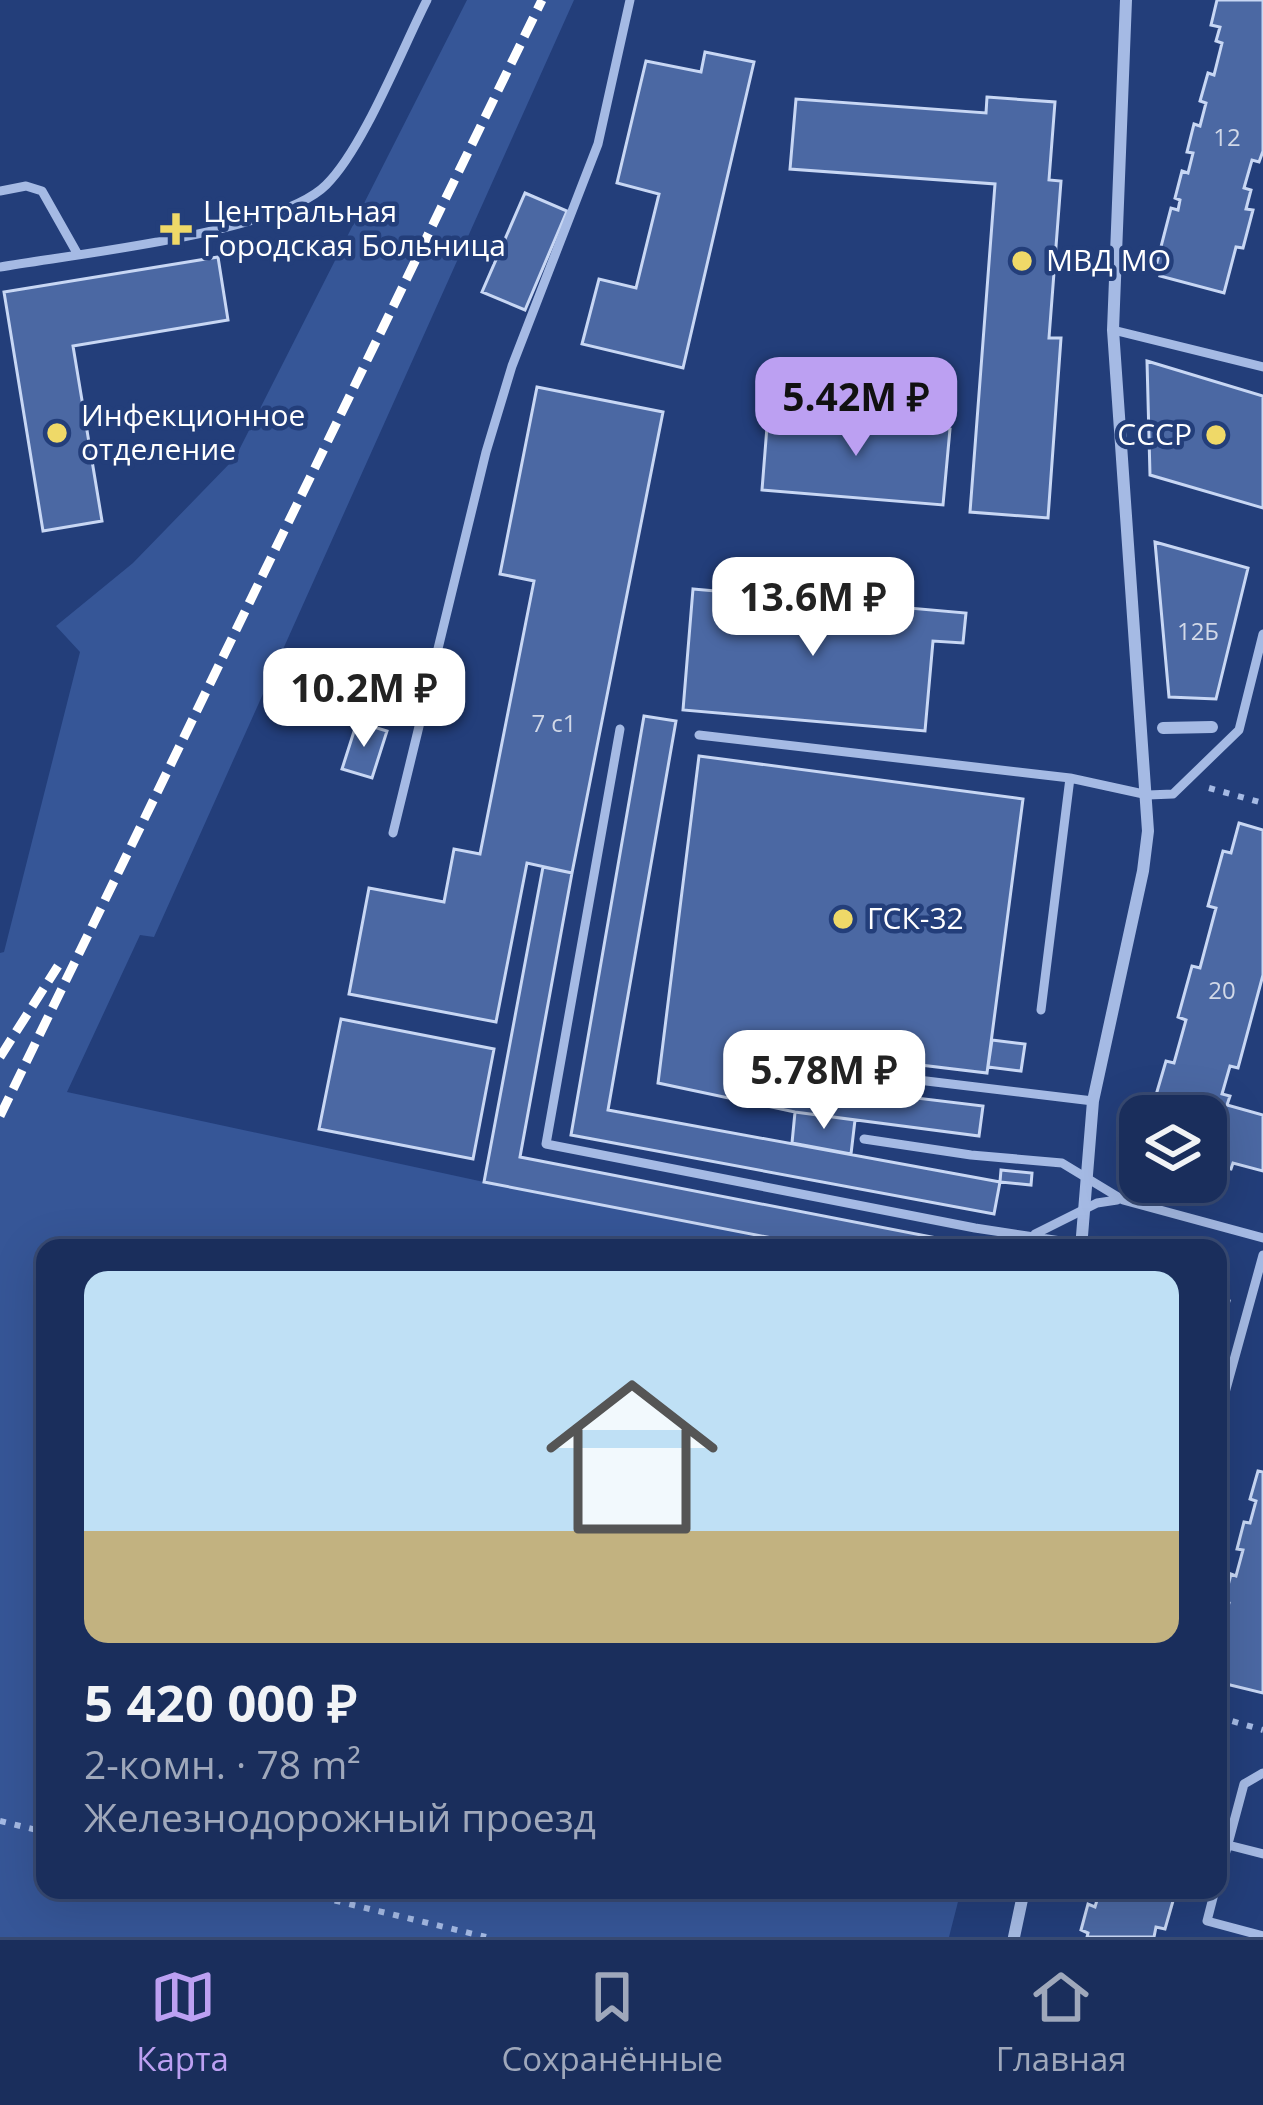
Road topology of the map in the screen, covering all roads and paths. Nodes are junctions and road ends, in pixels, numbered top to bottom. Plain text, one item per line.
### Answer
1 (427, 0) edge
2 (630, 0) edge
3 (1126, 0) edge
4 (0, 191) edge
5 (77, 253) junction
6 (0, 267) edge
7 (1113, 330) junction
8 (1263, 368) edge
9 (1263, 634) edge
10 (1213, 727) dead end
11 (1162, 728) dead end
12 (620, 729) dead end
13 (699, 735) dead end
14 (1070, 778) junction
15 (1185, 782) junction
16 (1148, 795) junction
17 (1263, 803) edge
18 (393, 833) dead end
19 (1041, 1010) dead end
20 (918, 1080) dead end
21 (1093, 1101) junction
22 (864, 1139) dead end
23 (1085, 1177) junction
24 (1119, 1198) edge
25 (1119, 1200) edge
26 (1134, 1203) edge
27 (1083, 1211) junction
28 (1022, 1235) junction
29 (1263, 1238) edge
30 (1043, 1239) edge
31 (1081, 1239) edge
32 (1263, 1255) edge
33 (1227, 1385) edge
34 (1227, 1720) edge
35 (1263, 1730) edge
36 (1263, 1773) edge
37 (0, 1821) edge
38 (36, 1830) edge
39 (1228, 1845) junction
40 (1227, 1849) edge
41 (1263, 1854) edge
42 (328, 1899) edge
43 (1022, 1899) edge
44 (1213, 1899) edge
45 (1263, 1936) edge
46 (486, 1937) edge
47 (1014, 1937) edge

1 - 5 lane
2 - 18 lane
3 - 7 street
4 - 5 lane
5 - 6 lane
7 - 8 lane
7 - 16 street
9 - 15 lane
10 - 11 street
12 - 28 lane
13 - 14 lane
14 - 16 lane
14 - 19 lane
15 - 16 lane
15 - 17 path
16 - 21 street
20 - 21 lane
21 - 23 street
22 - 23 lane
23 - 24 lane
23 - 27 street
25 - 27 lane
26 - 29 lane
27 - 28 lane
27 - 31 street
28 - 30 lane
32 - 33 lane
34 - 35 path
36 - 39 lane
37 - 38 path
39 - 40 lane
39 - 41 lane
42 - 46 path
43 - 47 street
44 - 45 lane

